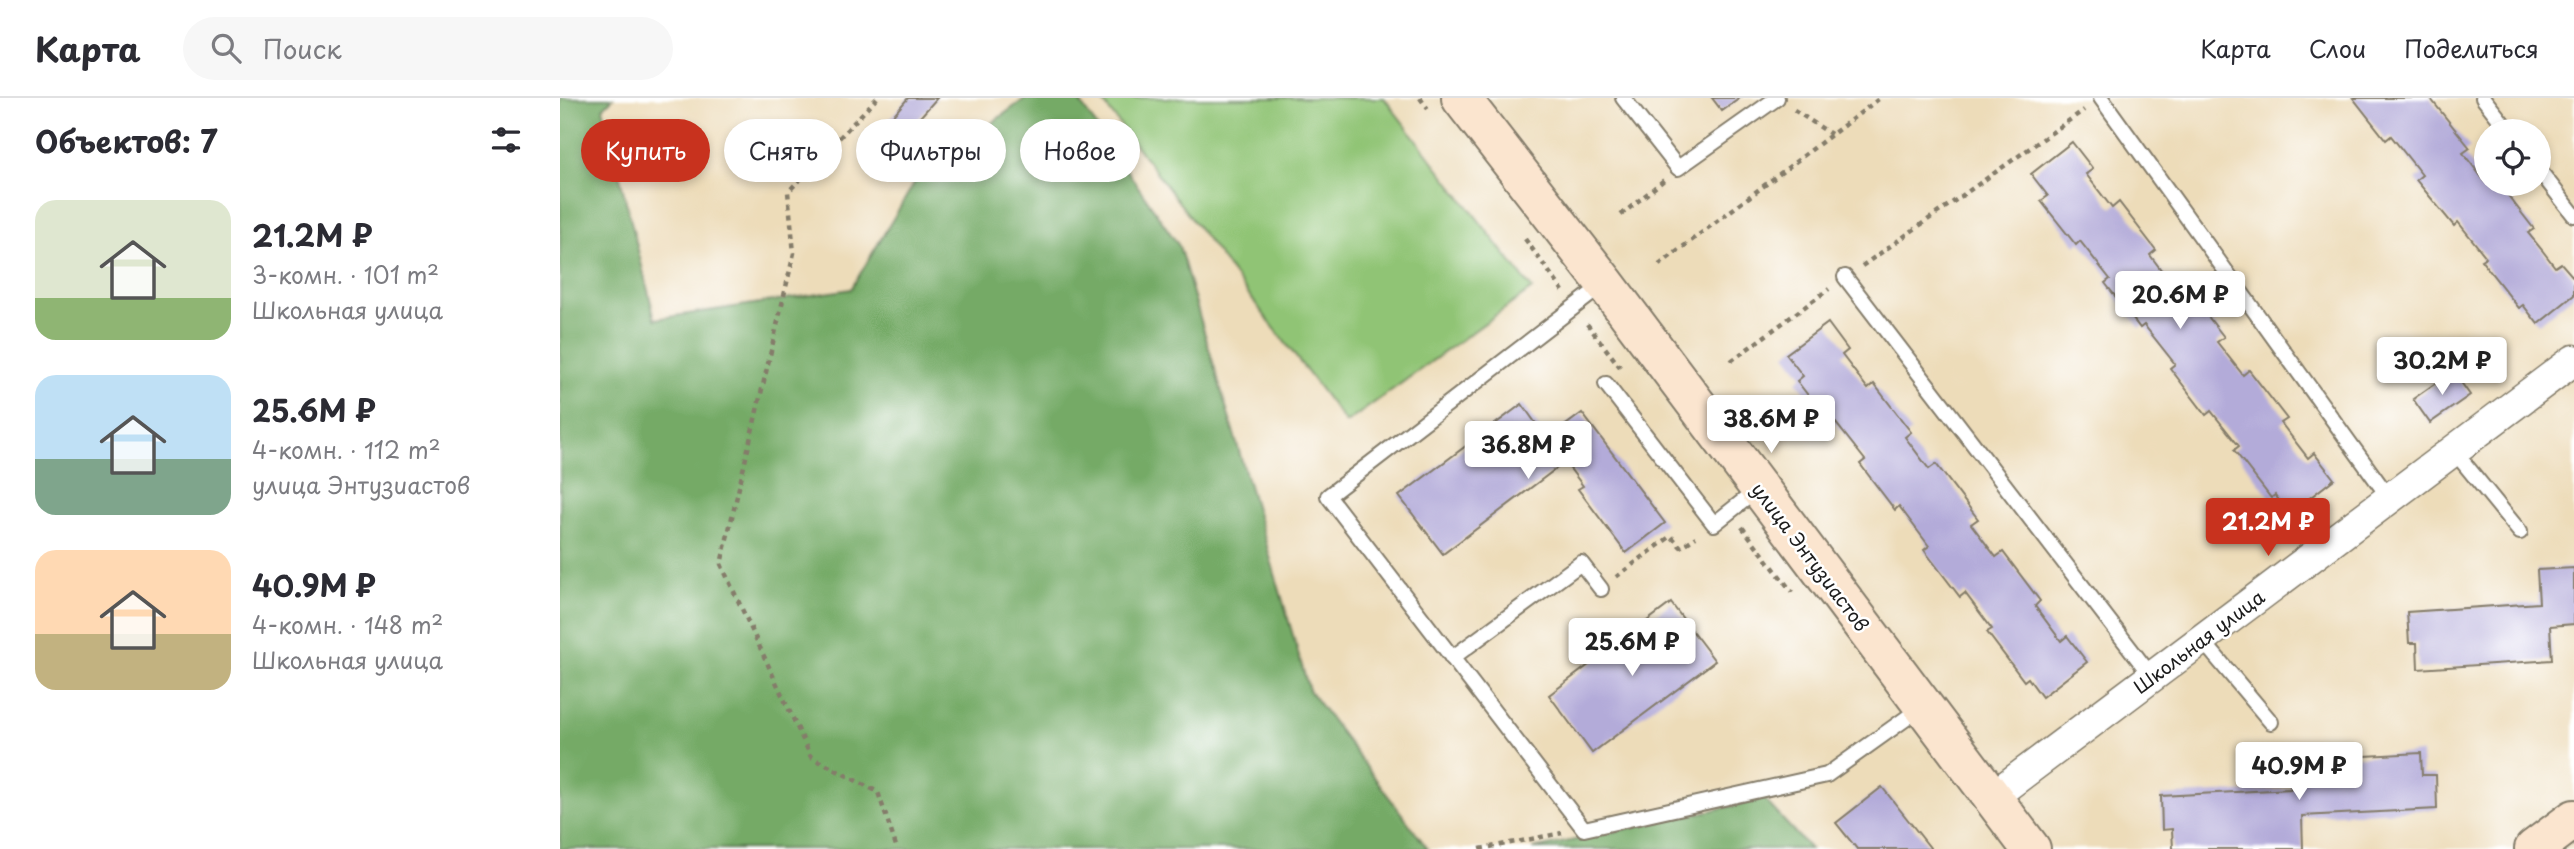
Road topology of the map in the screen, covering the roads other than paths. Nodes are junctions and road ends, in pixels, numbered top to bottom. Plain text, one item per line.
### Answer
1 (1461, 98) edge
2 (1623, 98) edge
3 (2101, 98) edge
4 (2483, 98) edge
5 (1782, 102) edge
6 (2500, 119) edge
7 (2551, 185) edge
8 (2574, 215) edge
9 (1846, 277) road end
10 (1605, 283) junction
11 (2574, 360) edge
12 (1606, 384) dead end
13 (2454, 451) junction
14 (2390, 499) junction
15 (1744, 500) junction
16 (2520, 532) dead end
17 (1601, 589) road end
18 (2202, 640) junction
19 (1452, 658) junction
20 (2152, 677) junction
21 (1922, 707) junction
22 (2271, 722) dead end
23 (1992, 797) junction
24 (2574, 818) edge
25 (2031, 849) edge
26 (2534, 849) edge

1 - 10 street, улица Энтузиастов
2 - 5 lane
3 - 14 lane
4 - 6 lane
7 - 8 lane
9 - 20 lane
10 - 15 street, улица Энтузиастов
10 - 19 lane
11 - 13 street, Школьная улица
12 - 15 lane
13 - 14 street, Школьная улица
13 - 16 lane
14 - 18 street, Школьная улица
15 - 21 street, улица Энтузиастов
17 - 19 lane
18 - 20 street, Школьная улица
18 - 22 lane
19 - 21 lane
20 - 23 street, Школьная улица
21 - 23 street, улица Энтузиастов
23 - 25 street, улица Энтузиастов
24 - 26 street

